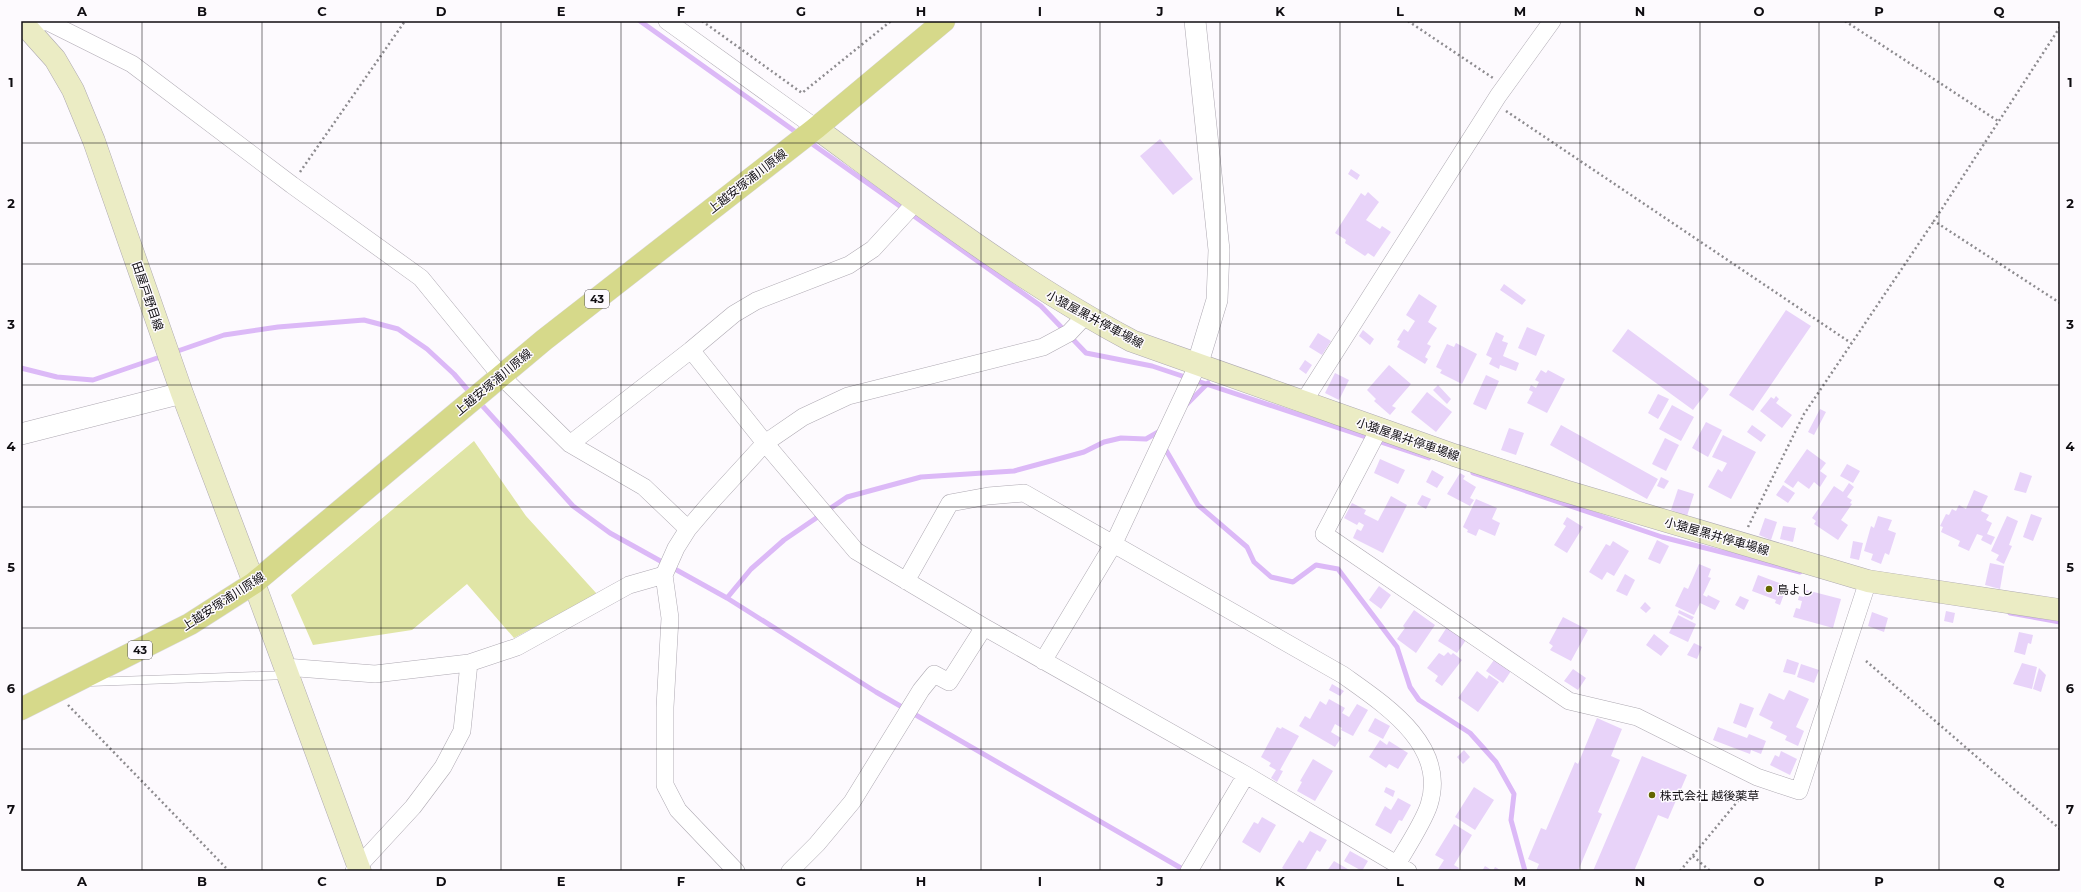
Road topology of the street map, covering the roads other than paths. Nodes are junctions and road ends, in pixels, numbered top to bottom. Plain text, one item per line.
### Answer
1 (667, 21) edge
2 (944, 21) edge
3 (1195, 21) edge
4 (1552, 21) edge
5 (24, 23) edge
6 (816, 128) junction
7 (916, 202) junction
8 (1085, 316) junction
9 (691, 350) junction
10 (1197, 366) junction
11 (501, 376) junction
12 (182, 393) junction
13 (1304, 401) junction
14 (1379, 429) junction
15 (21, 434) edge
16 (765, 443) junction
17 (570, 444) junction
18 (688, 529) junction
19 (1114, 543) junction
20 (664, 575) junction
21 (906, 581) junction
22 (1868, 581) junction
23 (254, 583) junction
24 (2060, 610) edge
25 (984, 627) junction
26 (1043, 661) junction
27 (469, 663) junction
28 (286, 671) junction
29 (65, 687) junction
30 (21, 708) edge
31 (1246, 775) junction
32 (1403, 868) edge
33 (358, 870) edge
34 (736, 871) edge
35 (790, 871) edge
36 (1189, 871) edge

1 - 6 street
2 - 6 main road, 上越安塚浦川原線 / 43
3 - 10 street
4 - 13 street
5 - 11 street
5 - 12 main road, 田屋戸野目線
6 - 7 main road, 小猿屋黒井停車場線
6 - 11 main road, 上越安塚浦川原線 / 43
7 - 8 main road, 小猿屋黒井停車場線
7 - 9 street
8 - 10 main road, 小猿屋黒井停車場線
8 - 16 street
9 - 16 street
9 - 17 street
10 - 13 main road, 小猿屋黒井停車場線
10 - 19 street
11 - 17 street
11 - 23 main road, 上越安塚浦川原線 / 43
12 - 15 street
12 - 23 main road, 田屋戸野目線
13 - 14 main road, 小猿屋黒井停車場線
14 - 22 main road, 小猿屋黒井停車場線
14 - 22 street
16 - 18 street
16 - 21 street
17 - 18 street
18 - 20 street
19 - 21 street
19 - 26 street
19 - 32 street
20 - 27 street
20 - 34 street
21 - 25 street
22 - 24 main road, 小猿屋黒井停車場線
23 - 28 main road, 田屋戸野目線
23 - 29 main road, 上越安塚浦川原線 / 43
25 - 26 street
25 - 35 street
26 - 31 street
27 - 28 street
27 - 33 street
28 - 29 lane
28 - 33 main road, 田屋戸野目線
29 - 30 main road, 上越安塚浦川原線 / 43
31 - 32 street
31 - 36 street

